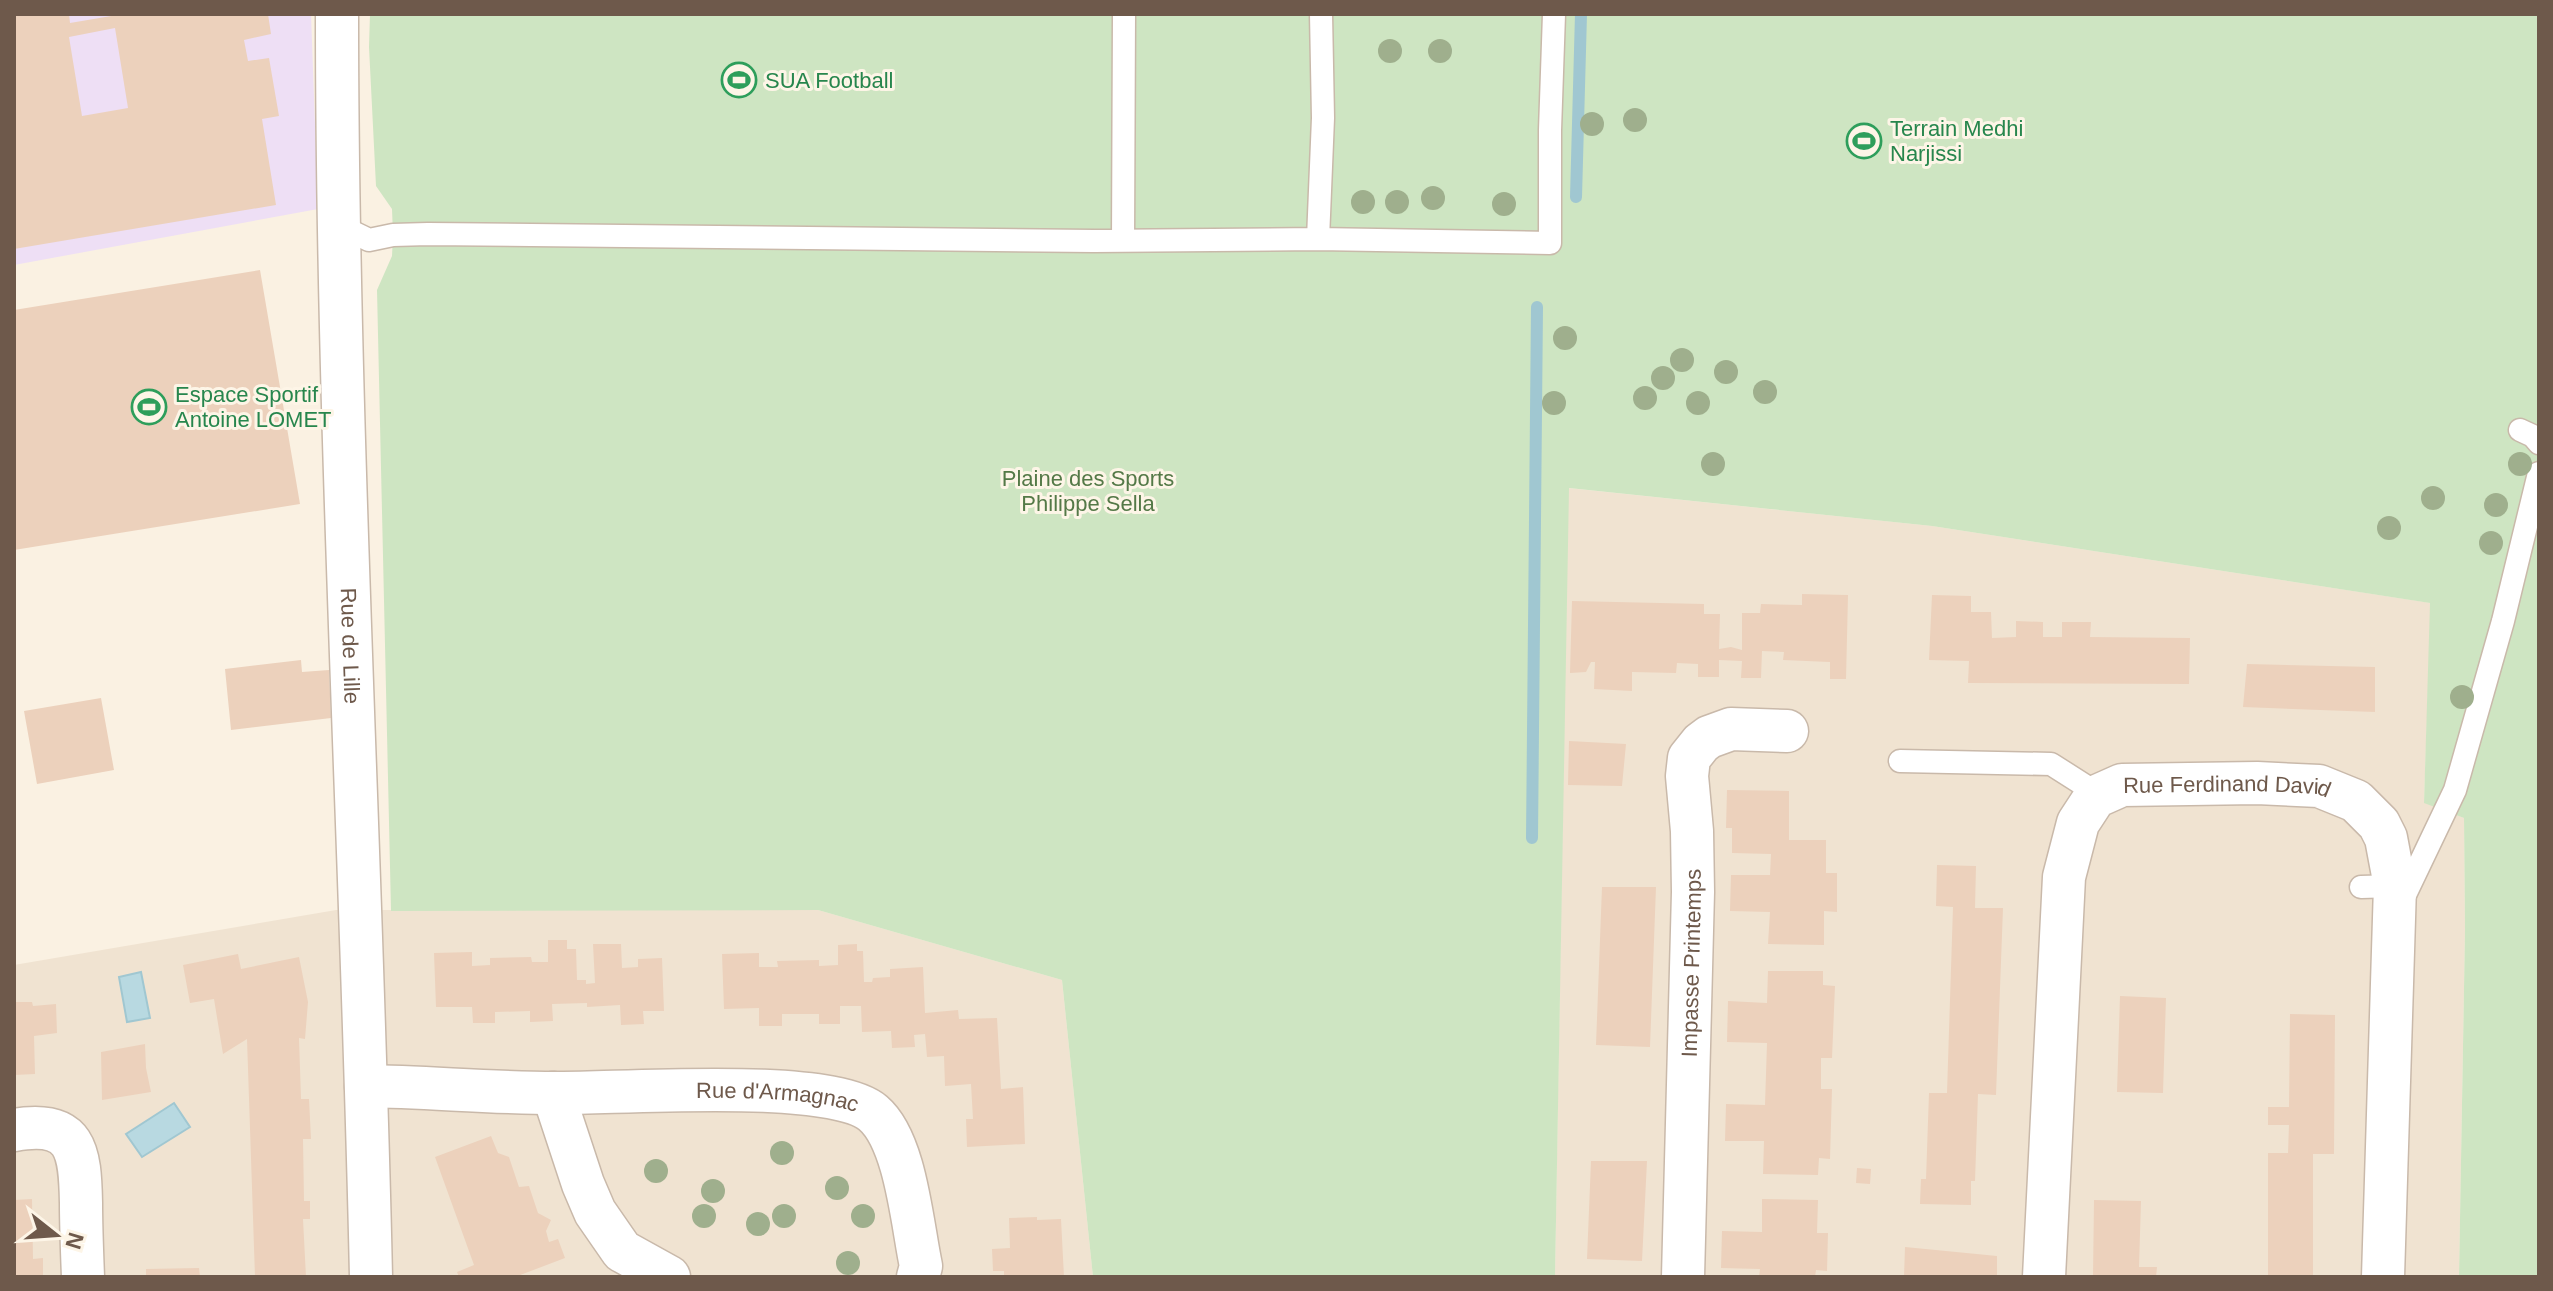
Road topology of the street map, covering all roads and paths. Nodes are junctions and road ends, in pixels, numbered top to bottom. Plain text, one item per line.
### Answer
1 (337, 14) edge
2 (1124, 14) edge
3 (1321, 14) edge
4 (1554, 14) edge
5 (338, 225) junction
6 (1318, 239) junction
7 (1123, 240) junction
8 (2520, 430) dead end
9 (2539, 443) edge
10 (2539, 473) edge
11 (1787, 731) dead end
12 (1900, 761) dead end
13 (2095, 797) junction
14 (2383, 897) junction
15 (366, 1086) junction
16 (553, 1093) junction
17 (14, 1130) edge
18 (83, 1277) edge
19 (371, 1277) edge
20 (669, 1277) edge
21 (918, 1277) edge
22 (1683, 1277) edge
23 (2044, 1277) edge
24 (2383, 1277) edge

1 - 5 street, Rue de Lille
2 - 7 lane
3 - 6 lane
4 - 6 lane
5 - 7 lane
5 - 15 street, Rue de Lille
6 - 7 lane
8 - 9 lane
10 - 14 lane
11 - 22 street, Impasse Printemps
12 - 13 lane
13 - 14 street, Rue Ferdinand David
13 - 23 street, Rue Ferdinand David
14 - 24 street, Rue Ferdinand David
15 - 16 street, Rue d'Armagnac
15 - 19 street, Rue de Lille
16 - 20 street
16 - 21 street, Rue d'Armagnac
17 - 18 street

